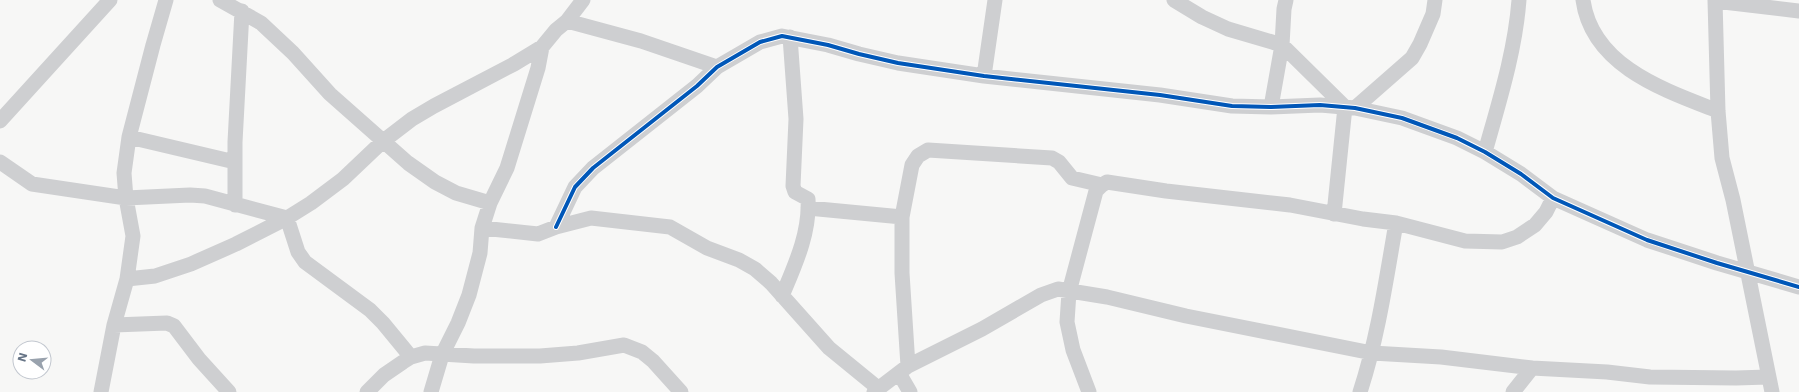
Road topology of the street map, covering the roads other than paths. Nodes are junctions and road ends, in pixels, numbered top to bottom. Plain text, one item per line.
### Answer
1 (110, 0) edge
2 (166, 0) edge
3 (220, 0) edge
4 (583, 0) edge
5 (995, 0) edge
6 (1174, 0) edge
7 (1286, 0) edge
8 (1436, 0) edge
9 (1519, 0) edge
10 (1583, 0) edge
11 (1715, 0) edge
12 (1769, 4) edge
13 (242, 11) junction
14 (1799, 11) edge
15 (567, 21) junction
16 (790, 37) junction
17 (1282, 45) junction
18 (542, 47) junction
19 (717, 67) junction
20 (984, 76) junction
21 (1271, 107) junction
22 (1350, 107) junction
23 (1718, 111) junction
24 (0, 121) edge
25 (129, 137) junction
26 (382, 142) junction
27 (1485, 152) junction
28 (0, 162) edge
29 (235, 162) junction
30 (1102, 185) junction
31 (126, 198) junction
32 (1553, 198) junction
33 (490, 204) junction
34 (235, 205) junction
35 (808, 208) junction
36 (1334, 214) junction
37 (902, 217) junction
38 (287, 218) junction
39 (1396, 223) junction
40 (556, 227) junction
41 (482, 228) junction
42 (1747, 272) junction
43 (127, 279) junction
44 (1799, 287) edge
45 (1069, 292) junction
46 (782, 296) junction
47 (114, 325) junction
48 (1372, 353) junction
49 (442, 355) junction
50 (411, 357) junction
51 (1532, 368) junction
52 (904, 369) junction
53 (1768, 377) junction
54 (876, 390) edge
55 (101, 392) edge
56 (229, 392) edge
57 (366, 392) edge
58 (431, 392) edge
59 (681, 392) edge
60 (910, 392) edge
61 (1089, 392) edge
62 (1360, 392) edge
63 (1514, 392) edge
64 (1772, 392) edge

1 - 24 street
2 - 25 street
3 - 13 street
4 - 15 street
5 - 20 street
6 - 17 street
7 - 17 street
8 - 22 street
9 - 27 street
10 - 23 street
11 - 12 street
11 - 23 street
12 - 14 street
13 - 26 street
13 - 29 street
15 - 18 street
15 - 19 street
16 - 19 street
16 - 20 street
16 - 35 street
17 - 21 street
17 - 22 street
18 - 26 street
18 - 33 street
19 - 40 street
20 - 21 street
21 - 22 street
22 - 27 street
22 - 36 street
23 - 42 street
25 - 29 street
25 - 31 street
26 - 33 street
26 - 38 street
27 - 32 street
28 - 31 street
29 - 34 street
30 - 36 street
30 - 37 street
30 - 45 street
31 - 34 street
31 - 43 street
32 - 39 street
32 - 42 street
33 - 41 street
34 - 38 street
35 - 37 street
35 - 46 street
36 - 39 street
37 - 52 street
38 - 43 street
38 - 50 street
39 - 48 street
40 - 41 street
40 - 46 street
41 - 49 street
42 - 44 street
42 - 53 street
43 - 47 street
45 - 48 street
45 - 52 street
45 - 61 street
46 - 54 street
47 - 55 street
47 - 56 street
48 - 51 street
48 - 62 street
49 - 50 street
49 - 58 street
49 - 59 street
50 - 57 street
51 - 53 street
51 - 63 street
52 - 54 street
52 - 60 street
53 - 64 street

